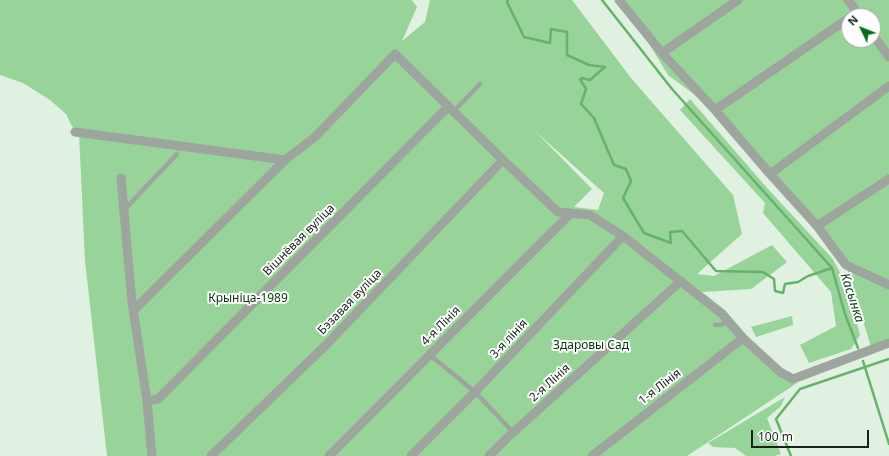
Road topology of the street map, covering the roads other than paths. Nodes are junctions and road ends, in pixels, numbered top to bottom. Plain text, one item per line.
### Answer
1 (619, 0) edge
2 (738, 0) edge
3 (841, 23) edge
4 (881, 46) edge
5 (662, 53) junction
6 (889, 57) edge
7 (480, 84) dead end
8 (889, 86) edge
9 (451, 109) junction
10 (715, 110) junction
11 (75, 132) dead end
12 (177, 154) dead end
13 (285, 160) junction
14 (503, 160) junction
15 (770, 174) junction
16 (121, 178) dead end
17 (889, 179) edge
18 (124, 211) junction
19 (571, 213) junction
20 (817, 226) junction
21 (623, 236) junction
22 (516, 268) junction
23 (681, 281) junction
24 (889, 285) edge
25 (134, 310) junction
26 (728, 321) junction
27 (715, 325) dead end
28 (743, 338) junction
29 (889, 343) edge
30 (430, 355) junction
31 (475, 392) junction
32 (147, 401) junction
33 (513, 432) junction
34 (152, 456) edge
35 (211, 456) edge
36 (320, 456) edge
37 (328, 456) edge
38 (411, 456) edge
39 (489, 456) edge
40 (592, 456) edge

1 - 5 street
2 - 5 street
3 - 10 street
4 - 6 street
5 - 10 street
7 - 9 lane
8 - 15 street
9 - 13 street
9 - 14 street
9 - 32 street, Вішнёвая вуліца
10 - 15 street
11 - 13 street
12 - 18 lane
13 - 25 street
14 - 19 street
14 - 35 street, Бэзавая вуліца
15 - 20 street
16 - 18 street
17 - 20 street
18 - 25 street
19 - 21 street
19 - 22 street, 4-я Лінія
20 - 24 street
21 - 23 street
21 - 31 street, 3-я лінія
22 - 30 street, 4-я Лінія
22 - 36 street
23 - 26 street
23 - 33 street, 2-я Лінія
25 - 32 street
26 - 27 lane
26 - 28 street
28 - 29 street
28 - 40 street, 1-я Лінія
30 - 31 lane
30 - 37 street, 4-я Лінія
31 - 33 lane
31 - 38 street, 3-я лінія
32 - 34 street
33 - 39 street, 2-я Лінія

